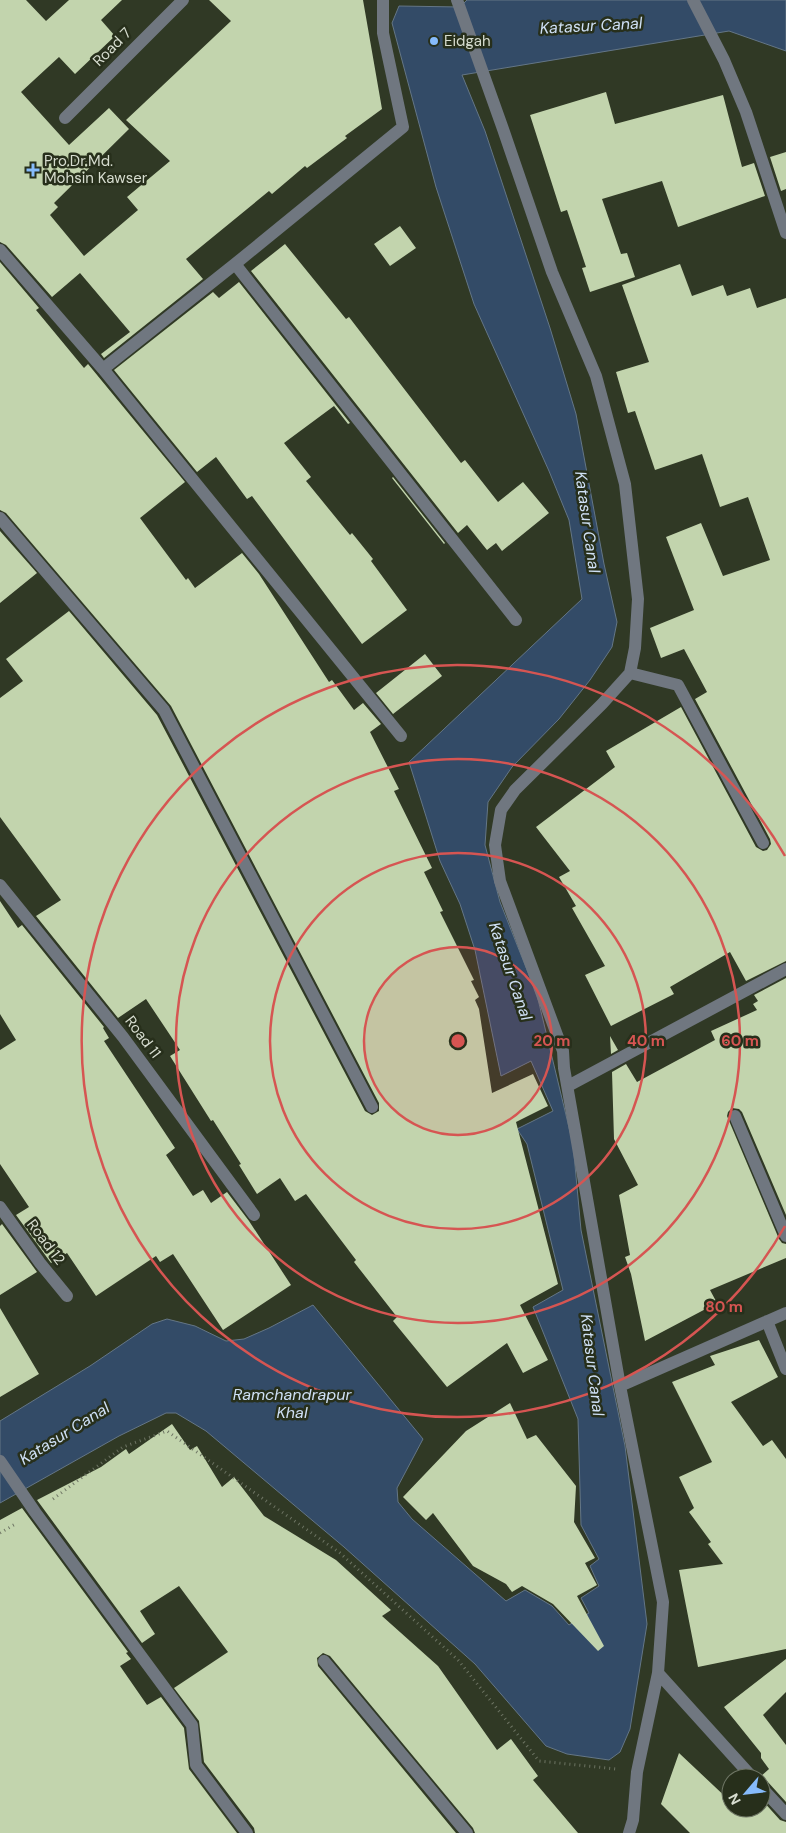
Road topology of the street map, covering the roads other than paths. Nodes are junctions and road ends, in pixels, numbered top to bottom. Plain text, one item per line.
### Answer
1 (183, 0) edge
2 (383, 0) edge
3 (693, 0) edge
4 (459, 4) edge
5 (65, 118) dead end
6 (786, 233) edge
7 (0, 250) edge
8 (235, 264) junction
9 (103, 369) junction
10 (0, 518) edge
11 (516, 620) dead end
12 (630, 673) junction
13 (401, 736) dead end
14 (763, 844) dead end
15 (0, 884) edge
16 (786, 969) edge
17 (568, 1086) junction
18 (372, 1107) dead end
19 (735, 1116) dead end
20 (0, 1206) edge
21 (254, 1215) dead end
22 (786, 1236) edge
23 (67, 1296) dead end
24 (786, 1313) edge
25 (767, 1321) junction
26 (786, 1369) edge
27 (620, 1386) junction
28 (0, 1461) edge
29 (324, 1661) dead end
30 (658, 1673) junction
31 (744, 1768) edge
32 (771, 1797) edge
33 (786, 1814) edge
34 (247, 1833) edge
35 (467, 1833) edge
36 (629, 1833) edge

1 - 5 street, Road 7
2 - 8 street
3 - 6 street
4 - 12 street
7 - 9 street
8 - 9 street
8 - 11 street
9 - 13 street
10 - 18 street
12 - 14 street
12 - 17 street
15 - 21 street, Road 11
16 - 17 street
17 - 27 street
19 - 22 street
20 - 23 street, Road 12
24 - 25 street
25 - 26 street
25 - 27 street
27 - 30 street
28 - 34 street
29 - 35 street
30 - 31 street
30 - 36 street
32 - 33 street

